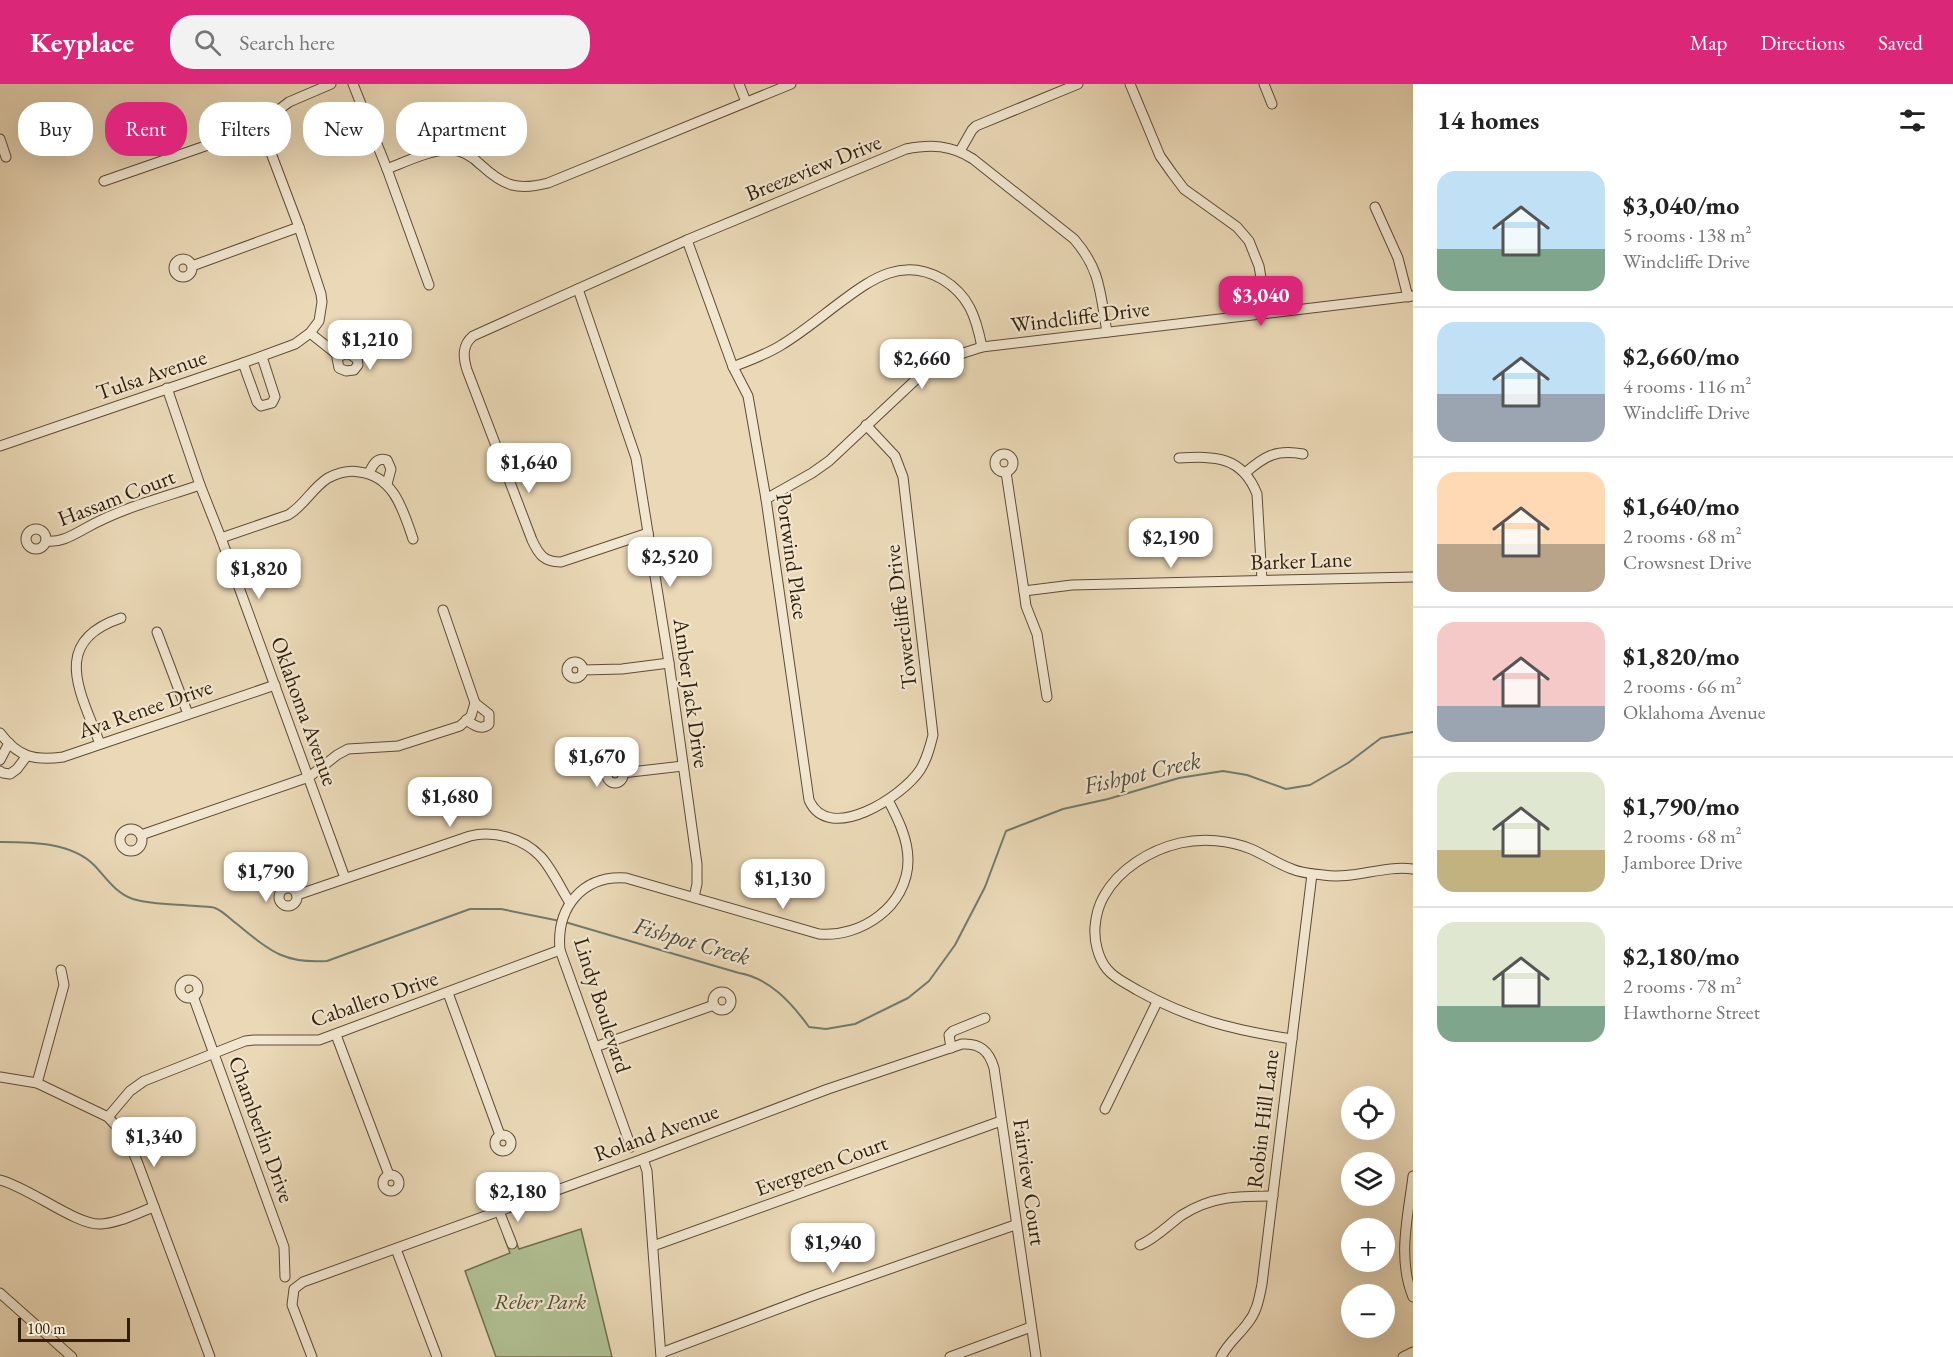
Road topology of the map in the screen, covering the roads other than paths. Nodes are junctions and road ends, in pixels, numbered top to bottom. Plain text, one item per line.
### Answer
1 (331, 84) edge
2 (353, 84) edge
3 (739, 84) edge
4 (791, 84) edge
5 (1078, 84) edge
6 (1130, 84) edge
7 (1264, 84) edge
8 (290, 102) edge
9 (746, 102) junction
10 (1272, 104) dead end
11 (0, 140) edge
12 (199, 148) edge
13 (960, 151) junction
14 (272, 156) edge
15 (6, 157) dead end
16 (387, 169) junction
17 (104, 181) dead end
18 (1375, 207) dead end
19 (299, 227) junction
20 (687, 240) junction
21 (192, 266) dead end
22 (429, 285) dead end
23 (578, 289) junction
24 (1410, 297) edge
25 (1267, 313) junction
26 (1107, 332) junction
27 (310, 333) junction
28 (982, 347) junction
29 (339, 356) dead end
30 (262, 357) junction
31 (243, 363) junction
32 (734, 367) junction
33 (167, 388) junction
34 (866, 425) junction
35 (0, 446) edge
36 (1303, 454) dead end
37 (1179, 458) dead end
38 (1006, 472) dead end
39 (369, 473) junction
40 (1245, 473) junction
41 (387, 484) junction
42 (200, 485) junction
43 (766, 499) junction
44 (648, 533) junction
45 (221, 538) junction
46 (413, 539) dead end
47 (46, 541) dead end
48 (1413, 577) edge
49 (1262, 580) junction
50 (1024, 591) junction
51 (443, 610) dead end
52 (121, 618) dead end
53 (157, 632) dead end
54 (669, 663) junction
55 (583, 670) dead end
56 (275, 685) junction
57 (1047, 697) dead end
58 (475, 703) junction
59 (188, 714) junction
60 (466, 720) junction
61 (0, 733) edge
62 (9, 743) junction
63 (100, 744) junction
64 (26, 757) junction
65 (0, 760) edge
66 (683, 766) junction
67 (0, 771) edge
68 (622, 773) dead end
69 (309, 777) junction
70 (888, 800) junction
71 (141, 835) dead end
72 (1413, 869) edge
73 (1312, 874) junction
74 (345, 878) junction
75 (297, 895) dead end
76 (694, 897) junction
77 (568, 908) junction
78 (560, 945) junction
79 (61, 970) dead end
80 (448, 993) junction
81 (194, 996) dead end
82 (1157, 1002) junction
83 (714, 1005) dead end
84 (985, 1018) dead end
85 (336, 1035) junction
86 (1292, 1039) junction
87 (595, 1047) junction
88 (951, 1048) junction
89 (214, 1054) junction
90 (0, 1077) edge
91 (37, 1083) junction
92 (1105, 1109) dead end
93 (108, 1117) junction
94 (1002, 1121) junction
95 (500, 1135) dead end
96 (631, 1147) dead end
97 (643, 1159) junction
98 (388, 1176) dead end
99 (1413, 1176) edge
100 (0, 1180) edge
101 (1273, 1196) junction
102 (154, 1207) junction
103 (500, 1211) junction
104 (1016, 1225) junction
105 (512, 1244) dead end
106 (1140, 1245) dead end
107 (653, 1246) junction
108 (396, 1249) junction
109 (285, 1277) dead end
110 (0, 1293) edge
111 (1413, 1297) edge
112 (1031, 1328) junction
113 (1413, 1352) edge
114 (661, 1355) edge
115 (72, 1357) edge
116 (210, 1357) edge
117 (312, 1357) edge
118 (437, 1357) edge
119 (950, 1357) edge
120 (1036, 1357) edge
121 (1221, 1357) edge
122 (1403, 1357) edge

1 - 8 street
2 - 16 street
3 - 9 street
4 - 9 street
5 - 13 street
6 - 25 street
7 - 10 street
9 - 16 street
11 - 15 street
12 - 17 street
13 - 20 street, Breezeview Drive
13 - 26 street, Breezeview Drive
14 - 19 street
16 - 22 street
18 - 24 street
19 - 21 street
19 - 27 street
20 - 23 street, Breezeview Drive
20 - 32 street, Portwind Place
23 - 44 street, Amber Jack Drive
23 - 44 street, Breezeview Drive
24 - 25 street, Windcliffe Drive
25 - 26 street, Windcliffe Drive
26 - 28 street, Windcliffe Drive
27 - 29 street
27 - 30 street, Tulsa Avenue
28 - 32 street
28 - 34 street, Windcliffe Drive
30 - 31 street, Tulsa Avenue
30 - 31 street
31 - 33 street, Tulsa Avenue
32 - 43 street, Portwind Place
33 - 35 street, Tulsa Avenue
33 - 42 street, Oklahoma Avenue
34 - 43 street, Windcliffe Drive
34 - 70 street, Towercliffe Drive
36 - 40 street
37 - 40 street
38 - 50 street
39 - 41 street
39 - 41 street
39 - 45 street
40 - 49 street
41 - 46 street
42 - 45 street, Oklahoma Avenue
42 - 47 street, Hassam Court
43 - 70 street, Portwind Place
44 - 54 street, Amber Jack Drive
45 - 56 street, Oklahoma Avenue
48 - 49 street, Barker Lane
49 - 50 street, Barker Lane
50 - 57 street
51 - 58 street
52 - 63 street
53 - 59 street
54 - 55 street
54 - 66 street, Amber Jack Drive
56 - 59 street, Ava Renee Drive
56 - 69 street, Oklahoma Avenue
58 - 60 street
58 - 60 street
59 - 63 street, Ava Renee Drive
60 - 69 street
61 - 62 street
62 - 64 street
62 - 65 street
63 - 64 street, Ava Renee Drive
64 - 67 street
66 - 68 street
66 - 76 street, Amber Jack Drive
69 - 71 street
69 - 74 street, Oklahoma Avenue
70 - 76 street
72 - 73 street
73 - 82 street
73 - 86 street, Robin Hill Lane
74 - 75 street
74 - 77 street
76 - 77 street
77 - 78 street, Lindy Boulevard
78 - 80 street, Caballero Drive
78 - 87 street, Lindy Boulevard
79 - 91 street
80 - 85 street, Caballero Drive
80 - 95 street
81 - 89 street, Chamberlin Drive
82 - 86 street
82 - 92 street
83 - 87 street
84 - 88 street
85 - 89 street, Caballero Drive
85 - 98 street
86 - 101 street, Robin Hill Lane
87 - 96 street, Lindy Boulevard
88 - 94 street, Fairview Court
88 - 97 street, Roland Avenue
89 - 93 street, Caballero Drive
89 - 109 street, Chamberlin Drive
90 - 91 street
91 - 93 street
93 - 102 street
94 - 104 street, Fairview Court
94 - 107 street, Evergreen Court
97 - 103 street, Roland Avenue
97 - 107 street
99 - 111 street
100 - 102 street
101 - 106 street
101 - 121 street, Robin Hill Lane
102 - 116 street
103 - 105 street
103 - 108 street, Roland Avenue
104 - 112 street, Fairview Court
104 - 114 street
107 - 114 street
108 - 117 street, Roland Avenue
108 - 118 street
110 - 115 street
112 - 119 street
112 - 120 street, Fairview Court
113 - 122 street

